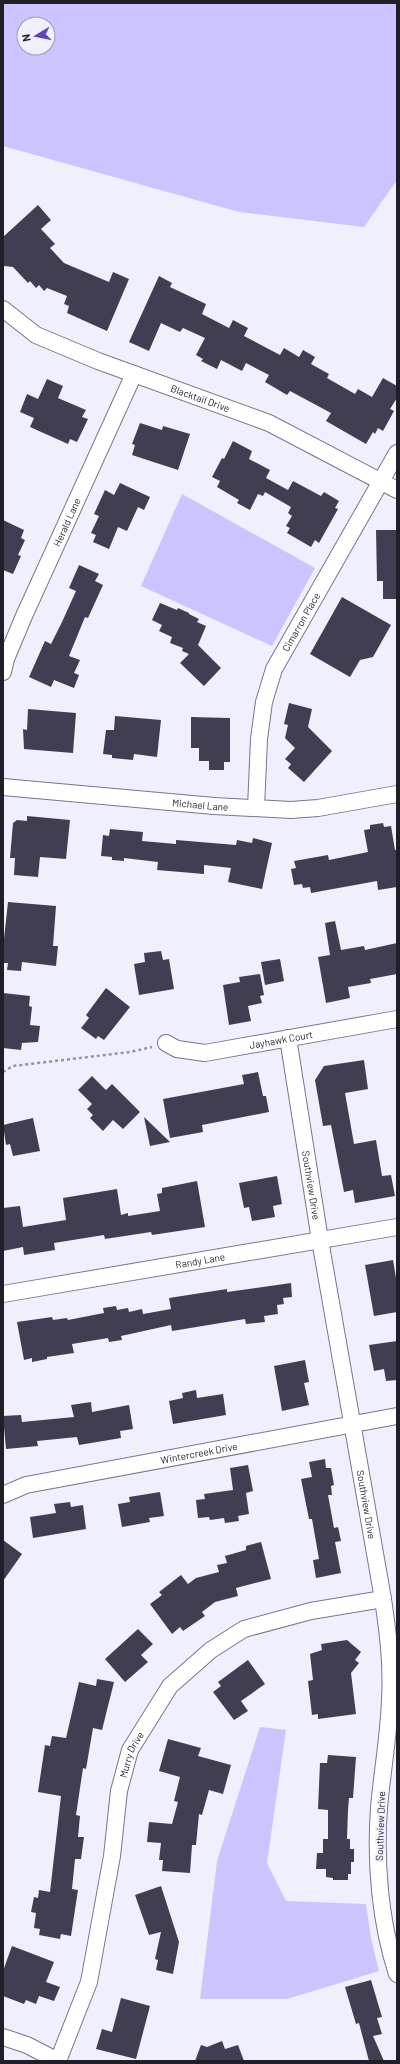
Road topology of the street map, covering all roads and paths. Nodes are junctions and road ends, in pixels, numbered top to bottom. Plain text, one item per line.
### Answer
1 (3, 309) edge
2 (134, 374) junction
3 (397, 454) edge
4 (381, 481) junction
5 (397, 490) edge
6 (3, 672) edge
7 (3, 787) edge
8 (397, 794) edge
9 (256, 808) junction
10 (397, 1019) edge
11 (288, 1038) junction
12 (166, 1043) joint
13 (3, 1072) edge
14 (397, 1227) edge
15 (320, 1240) junction
16 (3, 1294) edge
17 (397, 1416) edge
18 (353, 1423) junction
19 (3, 1495) edge
20 (383, 1599) junction
21 (397, 1974) edge
22 (3, 2037) edge
23 (58, 2061) edge

1 - 2 street, Blacktail Drive
2 - 4 street, Blacktail Drive
2 - 6 street, Herald Lane
3 - 4 street, Cimarron Place
4 - 5 street, Blacktail Drive
4 - 9 street, Cimarron Place
7 - 9 street, Michael Lane
8 - 9 street, Michael Lane
10 - 11 street, Jayhawk Court
11 - 12 street, Jayhawk Court
11 - 15 street, Southview Drive
12 - 13 path
14 - 15 street, Randy Lane
15 - 16 street, Randy Lane
15 - 18 street, Southview Drive
17 - 18 street, Wintercreek Drive
18 - 19 street, Wintercreek Drive
18 - 20 street, Southview Drive
20 - 21 street, Southview Drive
20 - 23 street, Murry Drive
22 - 23 street

